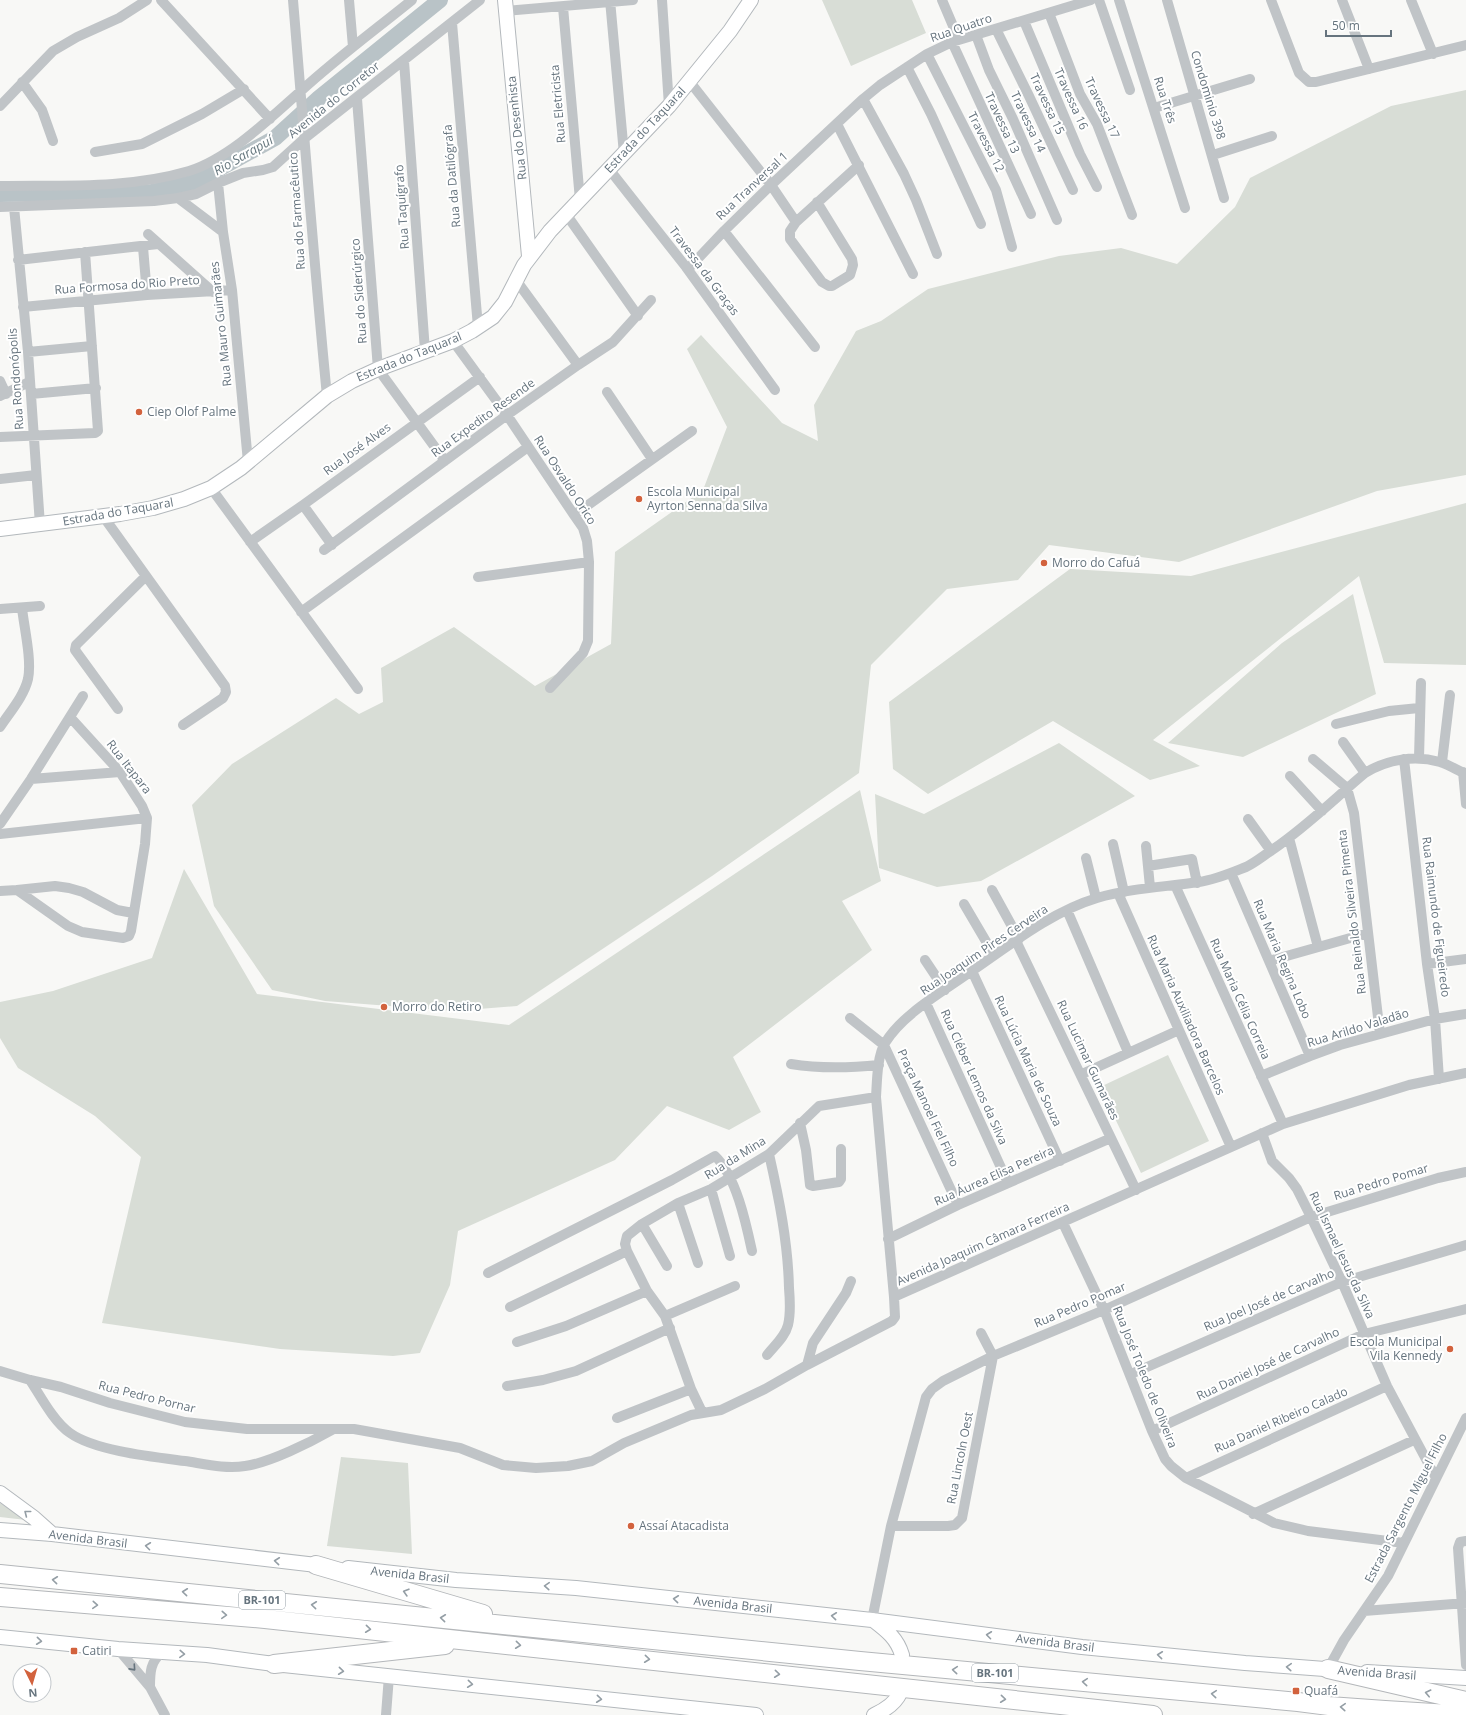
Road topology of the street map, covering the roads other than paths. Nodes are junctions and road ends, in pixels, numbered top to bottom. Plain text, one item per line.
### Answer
1 (147, 0) edge
2 (161, 0) edge
3 (293, 0) edge
4 (349, 0) edge
5 (412, 0) edge
6 (480, 0) edge
7 (633, 0) edge
8 (662, 0) edge
9 (750, 0) edge
10 (942, 0) edge
11 (1091, 0) edge
12 (1099, 0) edge
13 (1119, 0) edge
14 (1167, 0) edge
15 (1271, 0) edge
16 (1342, 0) edge
17 (1411, 0) edge
18 (610, 1) edge
19 (1071, 3) edge
20 (401, 4) edge
21 (505, 6) edge
22 (563, 6) junction
23 (1049, 13) junction
24 (1024, 21) junction
25 (452, 23) junction
26 (996, 29) junction
27 (976, 35) junction
28 (955, 41) junction
29 (1466, 45) edge
30 (353, 47) junction
31 (927, 54) junction
32 (1433, 54) junction
33 (404, 60) junction
34 (907, 67) junction
35 (1369, 69) junction
36 (1250, 79) dead end
37 (22, 82) junction
38 (690, 82) junction
39 (244, 89) junction
40 (1130, 90) dead end
41 (301, 91) junction
42 (1194, 96) junction
43 (357, 98) junction
44 (863, 99) junction
45 (0, 106) edge
46 (669, 106) junction
47 (1154, 108) junction
48 (270, 119) junction
49 (837, 124) junction
50 (305, 133) junction
51 (1272, 136) dead end
52 (53, 141) dead end
53 (95, 152) dead end
54 (624, 154) junction
55 (1213, 155) junction
56 (859, 165) junction
57 (609, 169) junction
58 (218, 183) junction
59 (771, 185) junction
60 (0, 186) edge
61 (1097, 187) dead end
62 (1073, 190) dead end
63 (178, 198) junction
64 (1224, 198) dead end
65 (580, 200) junction
66 (818, 202) junction
67 (0, 207) edge
68 (14, 207) junction
69 (1186, 208) dead end
70 (566, 214) junction
71 (1031, 214) dead end
72 (1132, 215) dead end
73 (1057, 220) dead end
74 (796, 222) junction
75 (981, 224) dead end
76 (724, 231) junction
77 (223, 232) junction
78 (148, 234) dead end
79 (158, 244) junction
80 (143, 247) junction
81 (1012, 247) dead end
82 (85, 252) junction
83 (937, 254) dead end
84 (530, 256) junction
85 (18, 260) junction
86 (688, 269) junction
87 (913, 274) dead end
88 (516, 280) junction
89 (232, 290) junction
90 (213, 292) junction
91 (147, 295) junction
92 (650, 300) dead end
93 (88, 301) junction
94 (23, 306) junction
95 (638, 316) junction
96 (478, 327) junction
97 (453, 340) junction
98 (92, 346) junction
99 (815, 347) dead end
100 (425, 351) junction
101 (28, 352) junction
102 (578, 365) junction
103 (378, 368) junction
104 (480, 377) junction
105 (0, 381) edge
106 (29, 382) junction
107 (96, 388) junction
108 (775, 390) dead end
109 (606, 392) dead end
110 (31, 394) junction
111 (3, 395) edge
112 (327, 396) junction
113 (507, 415) junction
114 (416, 423) junction
115 (692, 431) dead end
116 (33, 436) junction
117 (0, 437) edge
118 (528, 446) junction
119 (652, 459) junction
120 (444, 461) junction
121 (248, 462) junction
122 (36, 475) junction
123 (0, 478) edge
124 (211, 488) junction
125 (303, 505) junction
126 (574, 515) junction
127 (103, 516) junction
128 (40, 525) junction
129 (0, 528) edge
130 (250, 542) junction
131 (589, 562) junction
132 (146, 576) junction
133 (478, 577) dead end
134 (40, 606) dead end
135 (0, 607) edge
136 (22, 608) junction
137 (301, 612) junction
138 (1420, 683) dead end
139 (550, 688) dead end
140 (358, 689) dead end
141 (1450, 695) dead end
142 (83, 696) dead end
143 (1419, 708) junction
144 (118, 709) dead end
145 (70, 717) junction
146 (1336, 724) dead end
147 (183, 725) dead end
148 (0, 727) edge
149 (1343, 742) dead end
150 (1419, 758) junction
151 (1313, 759) dead end
152 (1404, 759) junction
153 (1442, 762) junction
154 (120, 772) junction
155 (1365, 772) junction
156 (1464, 773) edge
157 (1290, 776) dead end
158 (31, 779) junction
159 (1347, 788) junction
160 (1466, 804) edge
161 (1322, 811) junction
162 (147, 818) junction
163 (1248, 820) dead end
164 (0, 824) edge
165 (0, 834) edge
166 (1289, 838) junction
167 (1113, 844) dead end
168 (1146, 846) dead end
169 (1271, 851) junction
170 (1086, 858) dead end
171 (1148, 866) junction
172 (1231, 873) junction
173 (1197, 883) junction
174 (1175, 885) junction
175 (1150, 888) junction
176 (0, 890) edge
177 (17, 890) junction
178 (992, 890) dead end
179 (1121, 893) junction
180 (1096, 898) junction
181 (964, 904) dead end
182 (1067, 910) junction
183 (133, 914) junction
184 (1368, 933) junction
185 (1018, 940) junction
186 (1318, 947) junction
187 (994, 955) junction
188 (1466, 959) edge
189 (926, 960) dead end
190 (1269, 961) junction
191 (1427, 964) junction
192 (972, 971) junction
193 (945, 990) junction
194 (926, 1003) junction
195 (1466, 1014) edge
196 (850, 1018) dead end
197 (1435, 1019) junction
198 (1179, 1030) junction
199 (1380, 1034) junction
200 (884, 1045) junction
201 (1128, 1052) junction
202 (1310, 1056) junction
203 (791, 1064) dead end
204 (879, 1065) junction
205 (1466, 1073) edge
206 (1082, 1074) junction
207 (1261, 1076) junction
208 (1439, 1079) junction
209 (876, 1098) junction
210 (800, 1123) junction
211 (1282, 1124) junction
212 (1262, 1133) junction
213 (1111, 1138) junction
214 (1231, 1147) junction
215 (841, 1149) dead end
216 (769, 1154) junction
217 (1060, 1161) junction
218 (1466, 1172) edge
219 (730, 1178) junction
220 (1008, 1183) junction
221 (711, 1189) junction
222 (1136, 1190) junction
223 (678, 1203) junction
224 (958, 1205) junction
225 (1311, 1217) junction
226 (1063, 1223) junction
227 (642, 1224) junction
228 (888, 1239) junction
229 (1466, 1246) edge
230 (752, 1251) dead end
231 (628, 1252) junction
232 (730, 1256) dead end
233 (698, 1263) dead end
234 (667, 1266) dead end
235 (488, 1273) dead end
236 (851, 1281) dead end
237 (1342, 1282) junction
238 (735, 1286) dead end
239 (647, 1290) junction
240 (894, 1298) junction
241 (510, 1306) dead end
242 (1466, 1309) edge
243 (1104, 1310) junction
244 (665, 1316) junction
245 (670, 1328) junction
246 (981, 1333) dead end
247 (1364, 1334) junction
248 (517, 1342) dead end
249 (767, 1355) dead end
250 (992, 1356) junction
251 (807, 1365) junction
252 (0, 1371) edge
253 (1131, 1374) junction
254 (30, 1380) junction
255 (508, 1386) dead end
256 (1387, 1386) junction
257 (691, 1389) junction
258 (702, 1412) junction
259 (617, 1418) dead end
260 (1466, 1418) edge
261 (332, 1430) junction
262 (1152, 1431) junction
263 (1462, 1438) edge
264 (1414, 1440) junction
265 (1186, 1478) junction
266 (1436, 1478) junction
267 (0, 1493) edge
268 (1253, 1514) junction
269 (891, 1526) junction
270 (0, 1530) edge
271 (52, 1534) junction
272 (1465, 1541) edge
273 (1404, 1544) junction
274 (316, 1565) junction
275 (0, 1574) edge
276 (0, 1597) edge
277 (1464, 1604) edge
278 (1364, 1611) junction
279 (872, 1620) junction
280 (524, 1626) junction
281 (0, 1637) edge
282 (479, 1641) junction
283 (118, 1649) junction
284 (163, 1652) junction
285 (902, 1655) dead end
286 (274, 1664) junction
287 (1466, 1665) edge
288 (1328, 1669) junction
289 (389, 1676) junction
290 (1466, 1678) edge
291 (150, 1687) junction
292 (1466, 1701) edge
293 (165, 1715) edge
294 (386, 1715) edge
295 (756, 1715) edge
296 (874, 1715) edge
297 (893, 1715) edge
298 (1153, 1715) edge
299 (1466, 1715) edge

1 - 37 street
2 - 39 street
3 - 41 street, Rua do Farmacêutico
4 - 30 street
5 - 20 street
6 - 25 street, Avenida do Corretor
7 - 18 street
8 - 46 street
9 - 38 street, Estrada do Taquaral
10 - 28 street, Travessa 13
11 - 19 street, Rua Quatro
12 - 40 street
13 - 47 street, Rua Três
14 - 42 street, Condominio 398
15 - 35 street
16 - 35 street
17 - 32 street
18 - 22 street
18 - 54 street
19 - 23 street, Rua Quatro
20 - 30 street
21 - 22 street
21 - 84 street, Rua do Desenhista
22 - 65 street, Rua Eletricista
23 - 24 street, Rua Quatro
23 - 72 street, Travessa 17
24 - 26 street, Rua Quatro
24 - 61 street, Travessa 16
25 - 33 street, Avenida do Corretor
25 - 96 street, Rua da Datilógrafa
26 - 27 street, Rua Quatro
26 - 62 street, Travessa 15
27 - 28 street, Rua Quatro
27 - 73 street, Travessa 14
28 - 31 street, Rua Quatro
28 - 71 street, Travessa 13
29 - 32 street
30 - 41 street
31 - 34 street, Rua Quatro
31 - 81 street, Travessa 12
32 - 35 street
33 - 43 street, Avenida do Corretor
33 - 100 street, Rua Taquígrafo
34 - 44 street, Rua Quatro
34 - 75 street
36 - 42 street
37 - 45 street
37 - 52 street
38 - 46 street, Estrada do Taquaral
38 - 59 street
39 - 48 street
39 - 53 street
41 - 48 street
41 - 50 street, Rua do Farmacêutico
42 - 47 street
42 - 55 street, Condominio 398
43 - 50 street, Avenida do Corretor
43 - 103 street, Rua do Siderúrgico
44 - 49 street, Rua Quatro
44 - 83 street
46 - 54 street, Estrada do Taquaral
47 - 69 street, Rua Três
48 - 60 street
49 - 56 street
49 - 59 street, Rua Tranversal 1
50 - 58 street, Avenida do Corretor
50 - 112 street, Rua do Farmacêutico
51 - 55 street
54 - 57 street, Estrada do Taquaral
55 - 64 street, Condominio 398
56 - 66 street
56 - 87 street
57 - 65 street, Estrada do Taquaral
57 - 86 street, Travessa da Graças
58 - 63 street, Avenida do Corretor
58 - 77 street, Rua Mauro Guimarães
59 - 74 street
59 - 76 street, Rua Tranversal 1
63 - 68 street, Avenida do Corretor
63 - 77 street
65 - 70 street, Estrada do Taquaral
66 - 74 street
66 - 74 street
67 - 68 street, Avenida do Corretor
68 - 85 street, Rua Rondonópolis
70 - 84 street, Estrada do Taquaral
70 - 95 street
76 - 86 street, Rua Tranversal 1
76 - 99 street
77 - 89 street, Rua Mauro Guimarães
78 - 79 street
79 - 80 street
79 - 90 street
80 - 82 street
80 - 91 street
82 - 85 street
82 - 93 street
84 - 88 street, Estrada do Taquaral
85 - 94 street, Rua Rondonópolis
86 - 108 street, Travessa da Graças
88 - 96 street, Estrada do Taquaral
88 - 102 street
89 - 90 street, Rua Formosa do Rio Preto
89 - 121 street, Rua Mauro Guimarães
90 - 91 street, Rua Formosa do Rio Preto
91 - 93 street, Rua Formosa do Rio Preto
92 - 95 street, Rua Expedito Resende
93 - 94 street, Rua Formosa do Rio Preto
93 - 98 street
94 - 101 street, Rua Rondonópolis
95 - 102 street, Rua Expedito Resende
96 - 97 street, Estrada do Taquaral
97 - 100 street, Estrada do Taquaral
97 - 104 street, Rua Osvaldo Orico
98 - 101 street
98 - 107 street
100 - 103 street, Estrada do Taquaral
101 - 106 street, Rua Rondonópolis
102 - 113 street, Rua Expedito Resende
103 - 112 street, Estrada do Taquaral
103 - 114 street
104 - 113 street, Rua Osvaldo Orico
104 - 114 street, Rua José Alves
105 - 111 street
106 - 110 street, Rua Rondonópolis
106 - 111 street
107 - 110 street
107 - 116 street
109 - 119 street
110 - 116 street, Rua Rondonópolis
112 - 121 street, Estrada do Taquaral
113 - 118 street, Rua Osvaldo Orico
113 - 120 street, Rua Expedito Resende
114 - 120 street
114 - 125 street, Rua José Alves
115 - 119 street
116 - 117 street
116 - 122 street, Rua Rondonópolis
118 - 126 street, Rua Osvaldo Orico
118 - 137 street
119 - 126 street
120 - 125 street, Rua Expedito Resende
121 - 124 street, Estrada do Taquaral
122 - 123 street
122 - 128 street, Rua Rondonópolis
124 - 127 street, Estrada do Taquaral
124 - 130 street
125 - 130 street, Rua José Alves
126 - 131 street, Rua Osvaldo Orico
127 - 128 street, Estrada do Taquaral
127 - 132 street
128 - 129 street, Estrada do Taquaral
130 - 137 street
131 - 133 street
131 - 139 street, Rua Osvaldo Orico
132 - 144 street
132 - 147 street
134 - 136 street
135 - 136 street
136 - 148 street
137 - 140 street
138 - 143 street
141 - 153 street
142 - 145 street
143 - 146 street
143 - 150 street
145 - 154 street, Rua Itapara
145 - 158 street
149 - 155 street
150 - 152 street, Rua Joaquim Pires Cerveira
150 - 153 street, Rua Joaquim Pires Cerveira
151 - 159 street
152 - 155 street, Rua Joaquim Pires Cerveira
152 - 191 street, Rua Raimundo de Figueiredo
153 - 156 street, Rua Joaquim Pires Cerveira
154 - 158 street
154 - 162 street, Rua Itapara
155 - 159 street, Rua Joaquim Pires Cerveira
156 - 160 street
157 - 161 street
158 - 164 street
159 - 161 street, Rua Joaquim Pires Cerveira
159 - 184 street, Rua Reinaldo Silveira Pimenta
161 - 166 street, Rua Joaquim Pires Cerveira
162 - 165 street
162 - 183 street
163 - 169 street
166 - 169 street, Rua Joaquim Pires Cerveira
166 - 186 street
167 - 179 street, Rua Maria Auxiliadora Barcelos
168 - 171 street
169 - 172 street, Rua Joaquim Pires Cerveira
170 - 180 street
171 - 173 street
171 - 175 street
172 - 173 street, Rua Joaquim Pires Cerveira
172 - 190 street, Rua Maria Regina Lobo
173 - 174 street, Rua Joaquim Pires Cerveira
174 - 175 street, Rua Joaquim Pires Cerveira
174 - 207 street, Rua Maria Célia Correia
175 - 179 street, Rua Joaquim Pires Cerveira
176 - 177 street
177 - 183 street
177 - 183 street
178 - 185 street, Rua Lucimar Gumarães
179 - 180 street, Rua Joaquim Pires Cerveira
179 - 198 street, Rua Maria Auxiliadora Barcelos
180 - 182 street, Rua Joaquim Pires Cerveira
181 - 187 street
182 - 185 street, Rua Joaquim Pires Cerveira
182 - 201 street
184 - 186 street
184 - 199 street, Rua Reinaldo Silveira Pimenta
185 - 187 street, Rua Joaquim Pires Cerveira
185 - 206 street, Rua Lucimar Gumarães
186 - 190 street
187 - 192 street, Rua Joaquim Pires Cerveira
188 - 191 street
189 - 193 street
190 - 202 street, Rua Maria Regina Lobo
191 - 197 street, Rua Raimundo de Figueiredo
192 - 193 street, Rua Joaquim Pires Cerveira
192 - 217 street, Rua Lúcia Maria de Souza
193 - 194 street, Rua Joaquim Pires Cerveira
194 - 200 street, Rua Joaquim Pires Cerveira
194 - 220 street, Rua Cléber Lemos da Silva
195 - 197 street, Rua Arildo Valadão
196 - 200 street
197 - 199 street, Rua Arildo Valadão
197 - 208 street, Rua Raimundo de Figueiredo
198 - 201 street
198 - 214 street, Rua Maria Auxiliadora Barcelos
199 - 202 street, Rua Arildo Valadão
200 - 204 street, Rua Joaquim Pires Cerveira
200 - 224 street, Praça Manoel Fiel Filho
201 - 206 street
202 - 207 street, Rua Arildo Valadão
203 - 204 street
204 - 209 street, Rua Joaquim Pires Cerveira
205 - 208 street, Avenida Joaquim Câmara Ferreira
206 - 213 street, Rua Lucimar Gumarães
207 - 211 street, Rua Maria Célia Correia
208 - 211 street, Avenida Joaquim Câmara Ferreira
209 - 210 street, Rua da Mina
209 - 228 street, Rua Joaquim Pires Cerveira
210 - 215 street
210 - 216 street, Rua da Mina
211 - 212 street, Avenida Joaquim Câmara Ferreira
212 - 214 street, Avenida Joaquim Câmara Ferreira
212 - 225 street, Rua Ismael Jesus da Silva
213 - 217 street, Rua Áurea Elisa Pereira
213 - 222 street, Rua Lucimar Gumarães
214 - 222 street, Avenida Joaquim Câmara Ferreira
216 - 219 street, Rua da Mina
216 - 249 street
217 - 220 street, Rua Áurea Elisa Pereira
218 - 225 street, Rua Pedro Pomar
219 - 221 street, Rua da Mina
219 - 230 street
219 - 235 street
220 - 224 street, Rua Áurea Elisa Pereira
221 - 223 street, Rua da Mina
221 - 232 street
222 - 226 street, Avenida Joaquim Câmara Ferreira
223 - 227 street, Rua da Mina
223 - 233 street
224 - 228 street, Rua Áurea Elisa Pereira
225 - 237 street, Rua Ismael Jesus da Silva
225 - 243 street, Rua Pedro Pomar
226 - 240 street, Avenida Joaquim Câmara Ferreira
226 - 243 street, Rua José Toledo de Oliveira
227 - 231 street, Rua da Mina
227 - 234 street
228 - 240 street, Rua Joaquim Pires Cerveira
229 - 237 street, Rua Joel José de Carvalho
231 - 239 street
231 - 241 street
236 - 251 street
237 - 247 street, Rua Ismael Jesus da Silva
237 - 253 street, Rua Joel José de Carvalho
238 - 244 street
239 - 244 street
239 - 248 street
240 - 251 street, Avenida Joaquim Câmara Ferreira
242 - 247 street, Rua Daniel José de Carvalho
243 - 250 street, Rua Pedro Pomar
243 - 253 street, Rua José Toledo de Oliveira
244 - 245 street
245 - 255 street
245 - 257 street
246 - 250 street
247 - 256 street, Rua Ismael Jesus da Silva
247 - 262 street, Rua Daniel José de Carvalho
250 - 269 street, Rua Pedro Pomar
250 - 269 street, Rua Lincoln Oest
251 - 258 street, Avenida Joaquim Câmara Ferreira
252 - 254 street, Rua Pedro Pornar
253 - 262 street, Rua José Toledo de Oliveira
254 - 261 street, Rua Pedro Pornar
254 - 261 street, Avenida Joaquim Câmara Ferreira
256 - 264 street, Rua Ismael Jesus da Silva
256 - 265 street, Rua Daniel Ribeiro Calado
257 - 258 street
257 - 259 street
258 - 261 street, Avenida Joaquim Câmara Ferreira
260 - 263 street, Estrada Sargento Miguel Filho
262 - 265 street, Rua José Toledo de Oliveira
263 - 266 street, Estrada Sargento Miguel Filho
264 - 266 street, Rua Ismael Jesus da Silva
264 - 268 street
265 - 268 street, Rua José Toledo de Oliveira
266 - 273 street, Estrada Sargento Miguel Filho
271 -> 267 street
268 - 273 street, Rua José Toledo de Oliveira
269 - 279 street, Rua Pedro Pomar
270 - 271 street, Avenida Brasil
274 -> 271 street, Avenida Brasil
272 - 277 street
273 - 278 street, Estrada Sargento Miguel Filho
279 -> 274 street, Avenida Brasil
280 -> 274 highway
280 -> 275 highway, BR-101
276 -> 282 highway, BR-101
277 - 278 street
277 - 287 street
278 - 288 street, Estrada Sargento Miguel Filho
279 - 285 street
288 -> 279 street, Avenida Brasil
299 -> 280 highway, BR-101
281 -> 283 street
282 - 286 highway
282 -> 298 highway, BR-101
283 - 284 street
283 -> 291 street
284 -> 286 street
284 - 291 street
286 -> 289 street
288 - 290 street, Avenida Brasil
292 -> 288 highway
289 - 294 street
289 -> 295 street
291 - 293 street
296 - 297 street

